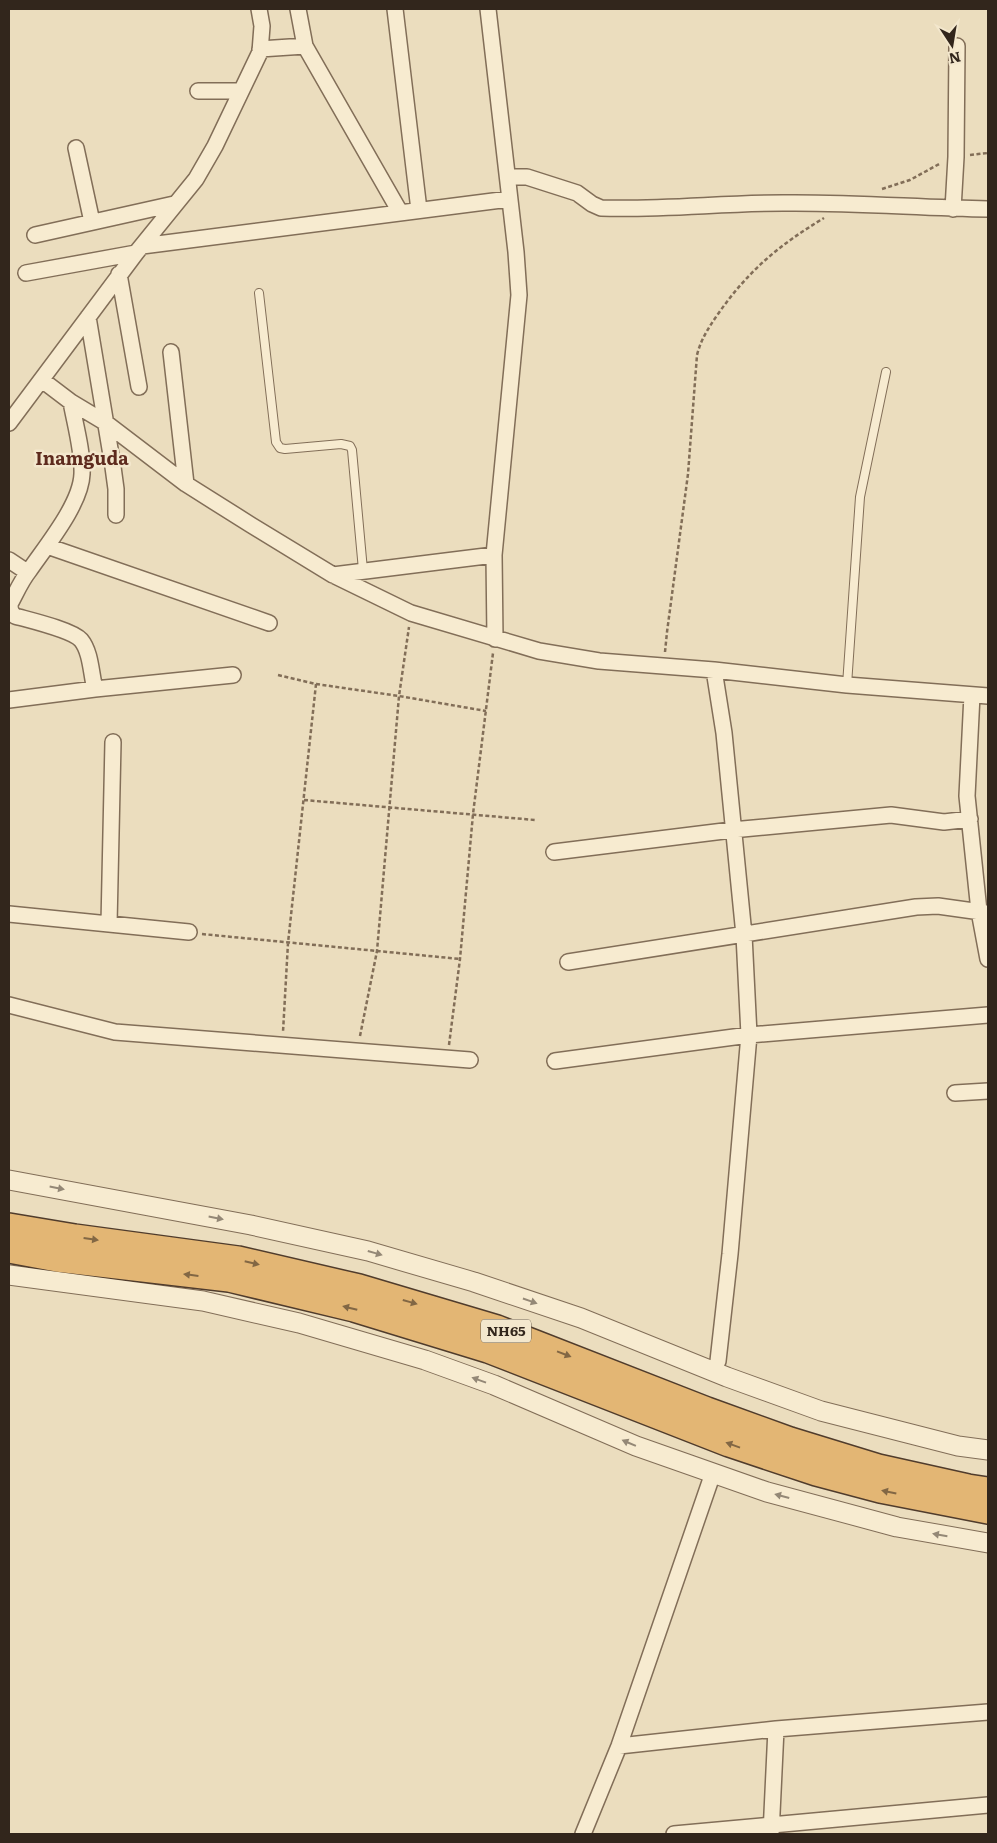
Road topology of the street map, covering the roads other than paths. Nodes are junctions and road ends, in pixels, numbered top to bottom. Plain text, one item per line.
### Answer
1 (260, 9) edge
2 (298, 9) edge
3 (395, 9) edge
4 (488, 9) edge
5 (305, 46) junction
6 (957, 46) dead end
7 (260, 49) junction
8 (198, 91) dead end
9 (241, 91) junction
10 (76, 148) dead end
11 (508, 177) junction
12 (509, 199) junction
13 (174, 204) junction
14 (953, 209) junction
15 (988, 209) edge
16 (419, 210) junction
17 (400, 212) junction
18 (92, 222) junction
19 (35, 235) dead end
20 (139, 249) junction
21 (26, 272) dead end
22 (119, 274) junction
23 (259, 293) dead end
24 (88, 317) junction
25 (170, 352) dead end
26 (886, 372) dead end
27 (42, 380) junction
28 (139, 387) dead end
29 (71, 402) junction
30 (106, 423) junction
31 (9, 424) edge
32 (186, 484) junction
33 (116, 515) dead end
34 (47, 546) junction
35 (494, 555) junction
36 (9, 560) edge
37 (363, 570) junction
38 (27, 572) junction
39 (333, 575) junction
40 (269, 623) dead end
41 (495, 639) junction
42 (714, 670) junction
43 (233, 675) dead end
44 (847, 685) junction
45 (94, 689) junction
46 (972, 695) junction
47 (988, 696) edge
48 (9, 700) edge
49 (113, 742) dead end
50 (970, 819) junction
51 (732, 830) junction
52 (554, 852) dead end
53 (984, 912) edge
54 (9, 914) edge
55 (109, 924) junction
56 (189, 932) road end
57 (744, 935) junction
58 (988, 959) edge
59 (568, 962) dead end
60 (9, 1005) edge
61 (988, 1015) edge
62 (749, 1035) junction
63 (470, 1060) dead end
64 (554, 1060) dead end
65 (988, 1091) edge
66 (955, 1092) dead end
67 (9, 1180) edge
68 (9, 1226) edge
69 (9, 1250) edge
70 (9, 1275) edge
71 (713, 1372) junction
72 (988, 1450) edge
73 (713, 1473) junction
74 (988, 1490) edge
75 (988, 1511) edge
76 (988, 1543) edge
77 (988, 1712) edge
78 (776, 1729) junction
79 (620, 1746) junction
80 (988, 1805) edge
81 (771, 1830) edge
82 (583, 1834) edge
83 (674, 1834) edge

1 - 7 street
2 - 5 street
3 - 16 street
4 - 11 street
5 - 7 street
5 - 17 street
6 - 14 street
7 - 9 street
8 - 9 street
9 - 13 street
10 - 18 street
11 - 12 street
11 - 14 street
12 - 16 street
12 - 35 street
13 - 18 street
13 - 20 street
14 - 15 street
16 - 17 street
17 - 20 street
18 - 19 street
20 - 21 street
20 - 22 street
22 - 24 street
22 - 28 street
23 - 37 lane
24 - 27 street
24 - 30 street
25 - 32 street
26 - 44 lane
27 - 29 street
27 - 31 street
29 - 30 street
29 - 34 street
30 - 32 street
30 - 33 street
32 - 39 street
34 - 38 street
34 - 40 street
35 - 37 street
35 - 41 street
36 - 38 street
37 - 39 street
38 - 45 street
39 - 41 street
41 - 42 street
42 - 44 street
42 - 51 street
43 - 45 street
44 - 46 street
45 - 48 street
46 - 47 street
46 - 50 street
49 - 55 street
50 - 51 street
50 - 53 street
51 - 52 street
51 - 57 street
53 - 57 street
53 - 58 street
54 - 55 street
55 - 56 street
57 - 59 street
57 - 62 street
60 - 63 street
61 - 62 street
62 - 64 street
62 - 71 street
65 - 66 street
67 -> 71 street
68 -> 74 highway, NH65
75 -> 69 highway, NH65
73 -> 70 street
71 - 72 street
76 -> 73 street
73 - 79 street
77 - 78 street
78 - 79 street
78 - 81 street
79 - 82 street
80 - 81 street
81 - 83 street

